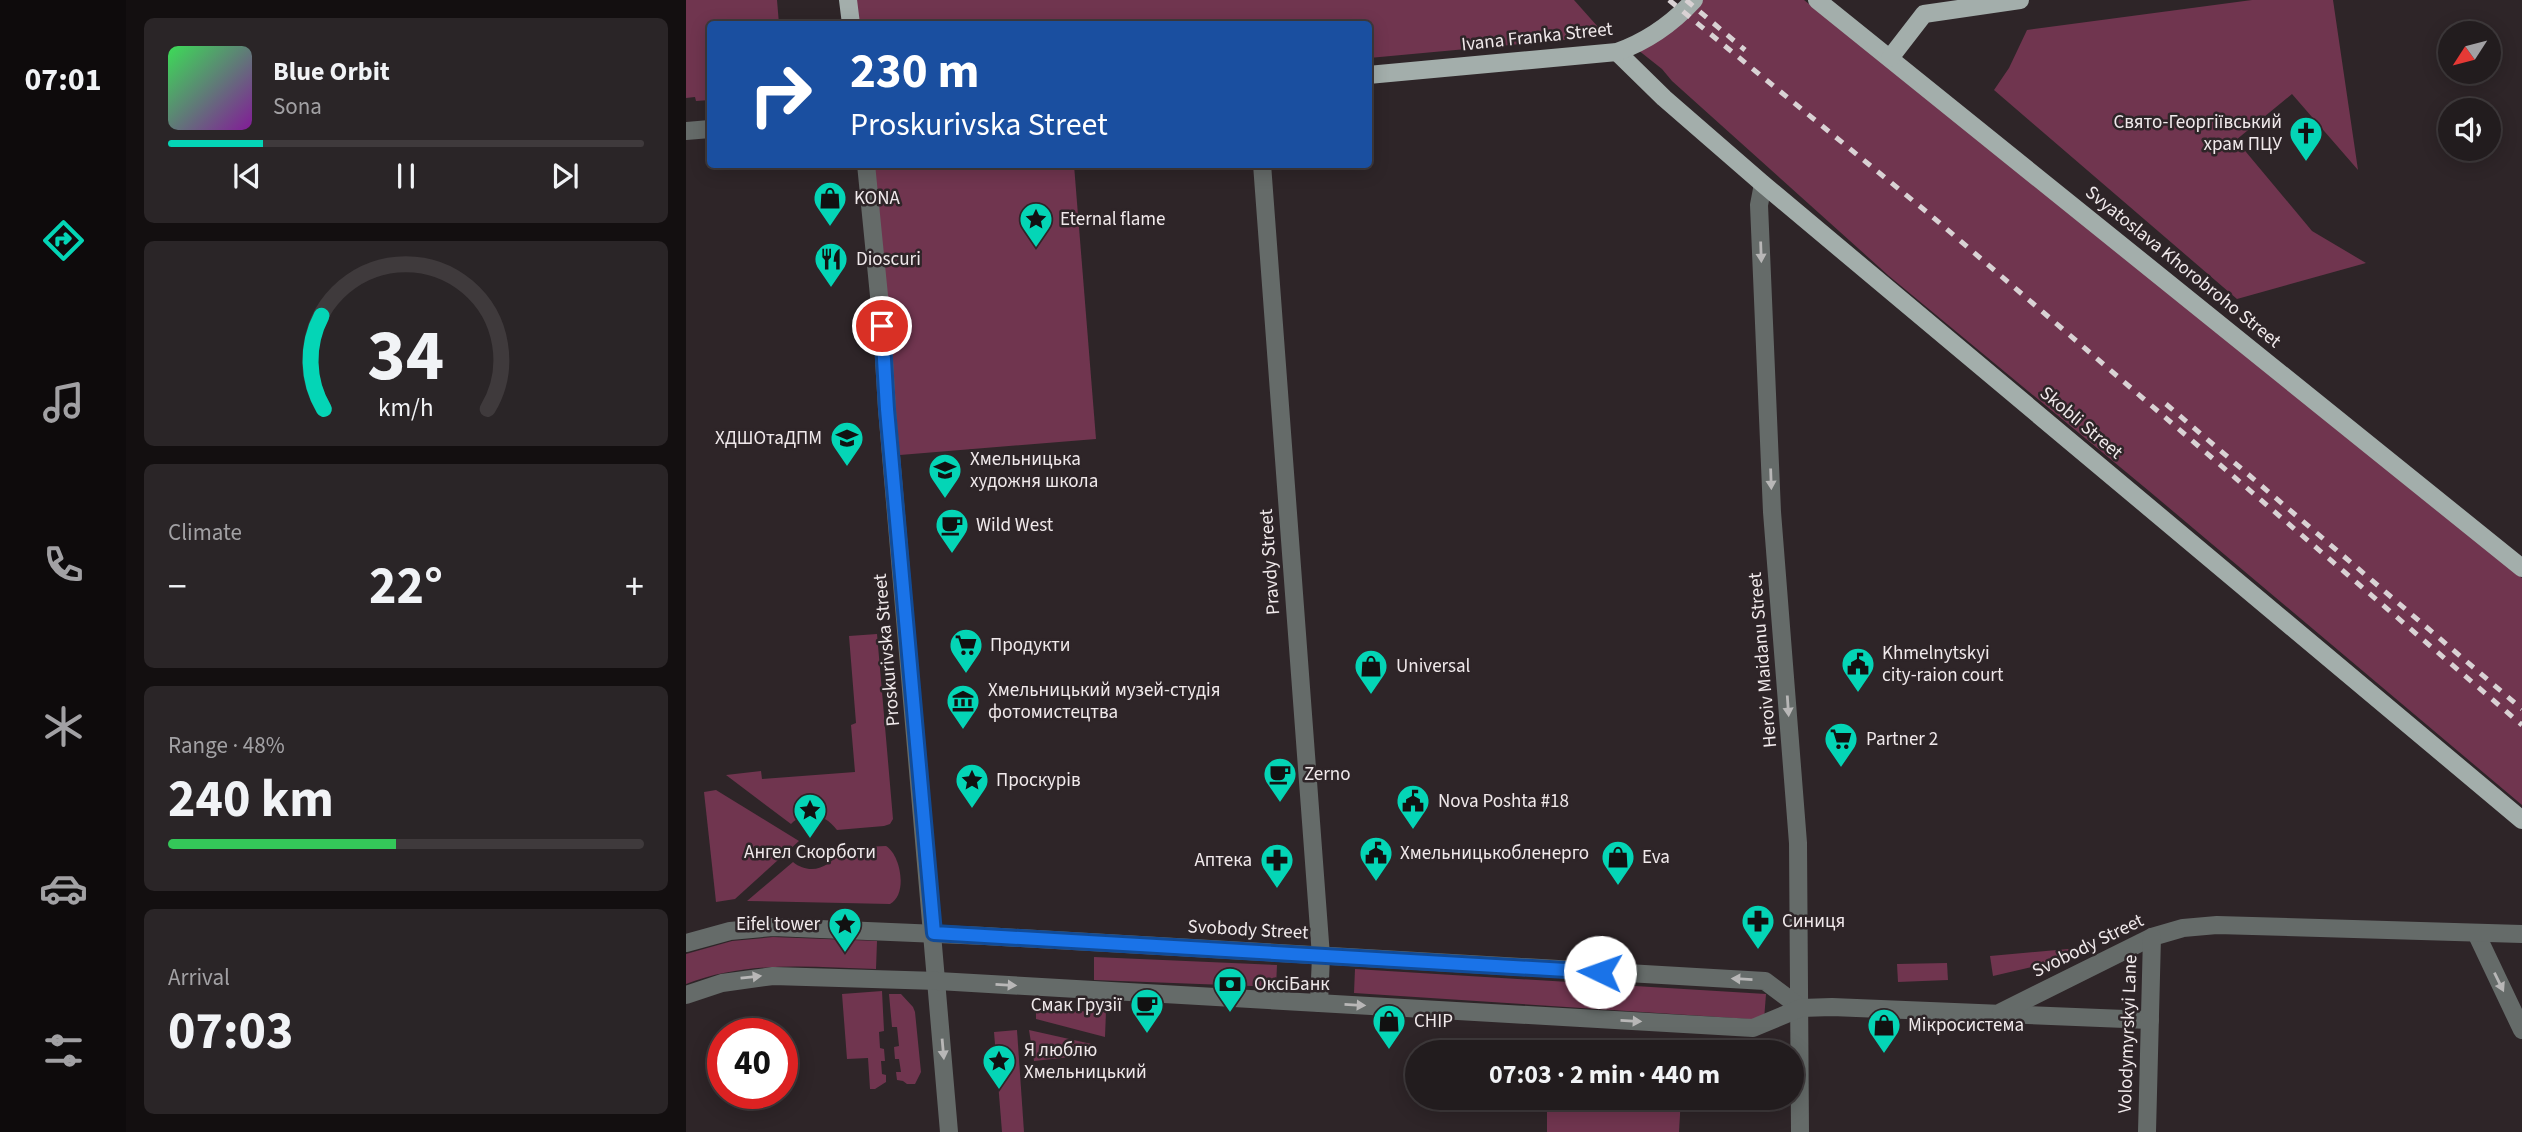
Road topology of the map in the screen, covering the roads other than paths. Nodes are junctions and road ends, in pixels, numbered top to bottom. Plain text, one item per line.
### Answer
1 (848, 0) edge
2 (1694, 0) edge
3 (1817, 0) edge
4 (2020, 0) edge
5 (850, 21) edge
6 (1617, 52) junction
7 (1889, 58) junction
8 (1372, 75) edge
9 (707, 129) edge
10 (686, 131) edge
11 (866, 168) edge
12 (1262, 168) edge
13 (1763, 184) junction
14 (2522, 568) edge
15 (2522, 820) edge
16 (934, 933) junction
17 (2476, 933) junction
18 (2522, 934) edge
19 (2152, 937) junction
20 (686, 943) edge
21 (1321, 956) junction
22 (938, 981) junction
23 (686, 996) edge
24 (1319, 1003) junction
25 (1801, 1008) junction
26 (1998, 1014) junction
27 (2150, 1020) junction
28 (2522, 1030) edge
29 (949, 1132) edge
30 (1800, 1132) edge
31 (2147, 1132) edge

1 - 5 main road
2 - 6 main road, Ivana Franka Street
3 - 7 main road, Svyatoslava Khorobroho Street
4 - 7 main road
6 - 8 main road, Ivana Franka Street
6 - 13 main road, Skobli Street
7 - 14 main road, Svyatoslava Khorobroho Street
9 - 10 street
11 - 16 street, Proskurivska Street
12 - 21 street, Pravdy Street
13 - 15 main road, Skobli Street
13 -> 25 street, Heroiv Maidanu Street
16 - 20 street, Svobody Street
16 - 21 street, Svobody Street
16 - 22 street, Proskurivska Street
17 - 18 street, Svobody Street
17 - 19 street, Svobody Street
17 -> 28 street
19 - 26 street, Svobody Street
19 - 27 street, Volodymyrskyi Lane
21 - 24 street, Pravdy Street
25 -> 21 street, Svobody Street
23 -> 22 street, Svobody Street
22 -> 24 street, Svobody Street
22 -> 29 street, Proskurivska Street
24 -> 25 street, Svobody Street
25 - 26 street, Svobody Street
25 - 30 street, Heroiv Maidanu Street
26 - 27 street
27 - 31 street, Volodymyrskyi Lane

